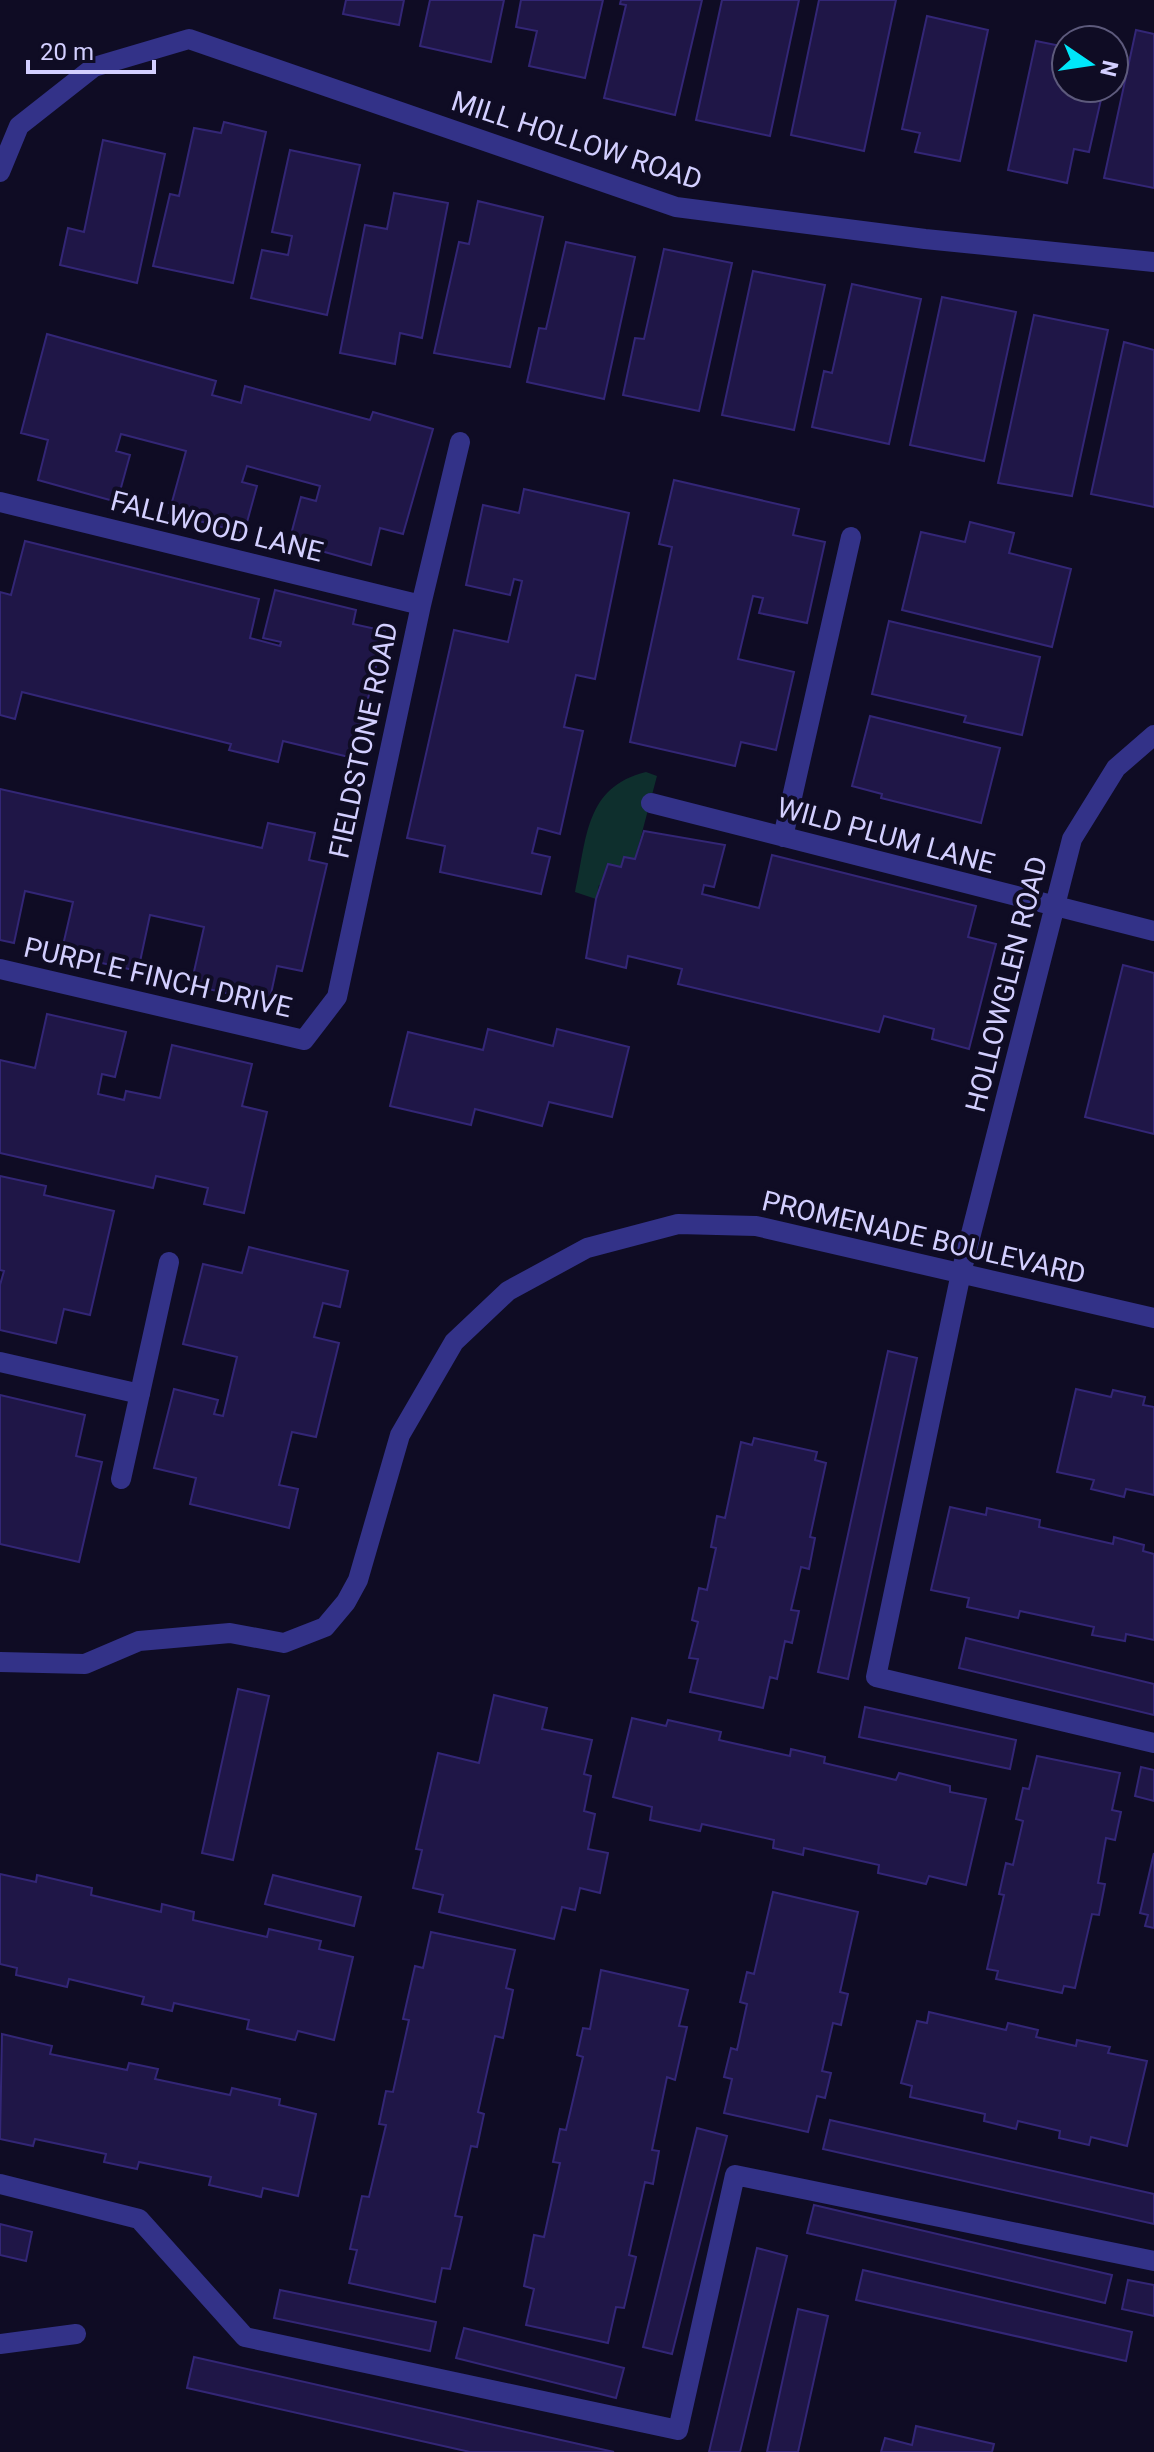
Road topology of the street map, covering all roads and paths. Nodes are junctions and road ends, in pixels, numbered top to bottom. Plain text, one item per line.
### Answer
1 (0, 172) edge
2 (1154, 262) edge
3 (460, 442) dead end
4 (0, 502) edge
5 (851, 537) dead end
6 (421, 605) junction
7 (1154, 735) edge
8 (651, 803) dead end
9 (783, 837) junction
10 (1052, 908) junction
11 (1154, 931) edge
12 (0, 969) edge
13 (304, 1040) joint
14 (169, 1262) dead end
15 (961, 1273) junction
16 (1154, 1318) edge
17 (0, 1362) edge
18 (140, 1394) junction
19 (121, 1479) dead end
20 (0, 1662) edge
21 (1154, 1743) edge
22 (0, 2184) edge
23 (1154, 2261) edge
24 (76, 2334) dead end
25 (0, 2344) edge

1 - 2 street, MILL HOLLOW ROAD
3 - 6 street, FIELDSTONE ROAD
4 - 6 street, FALLWOOD LANE
5 - 9 street
6 - 13 street, FIELDSTONE ROAD
7 - 10 street, HOLLOWGLEN ROAD
8 - 9 street, WILD PLUM LANE
9 - 10 street, WILD PLUM LANE
10 - 11 street, WILD PLUM LANE
10 - 15 street, HOLLOWGLEN ROAD
12 - 13 street, PURPLE FINCH DRIVE
14 - 18 street
15 - 16 street, PROMENADE BOULEVARD
15 - 20 street, PROMENADE BOULEVARD
15 - 21 street, HOLLOWGLEN ROAD
17 - 18 street
18 - 19 street
22 - 23 street
24 - 25 street

